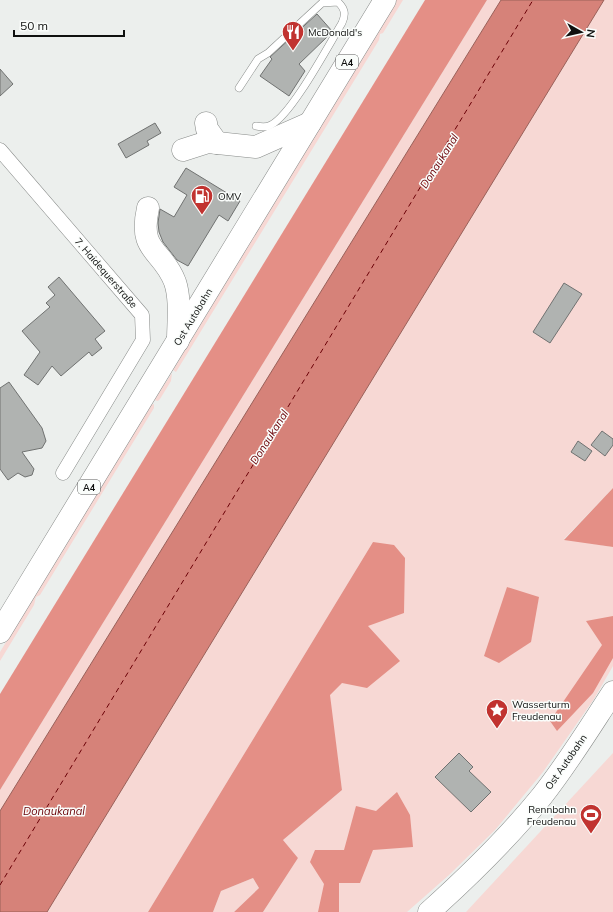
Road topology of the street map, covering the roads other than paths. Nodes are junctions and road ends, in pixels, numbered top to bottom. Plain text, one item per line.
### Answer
1 (385, 0) edge
2 (239, 88) dead end
3 (206, 123) dead end
4 (310, 123) junction
5 (256, 126) dead end
6 (217, 143) junction
7 (0, 150) edge
8 (183, 150) dead end
9 (148, 208) dead end
10 (178, 341) junction
11 (63, 473) dead end
12 (0, 632) edge
13 (613, 692) edge
14 (429, 912) edge

1 - 4 highway, Ost Autobahn / A4
2 - 5 lane
3 - 6 highway
4 - 6 highway
4 - 10 highway, Ost Autobahn / A4
6 - 8 highway
7 - 11 street, 7. Haidequerstraße
9 - 10 highway
10 - 12 highway, Ost Autobahn / A4
13 - 14 highway, Ost Autobahn

